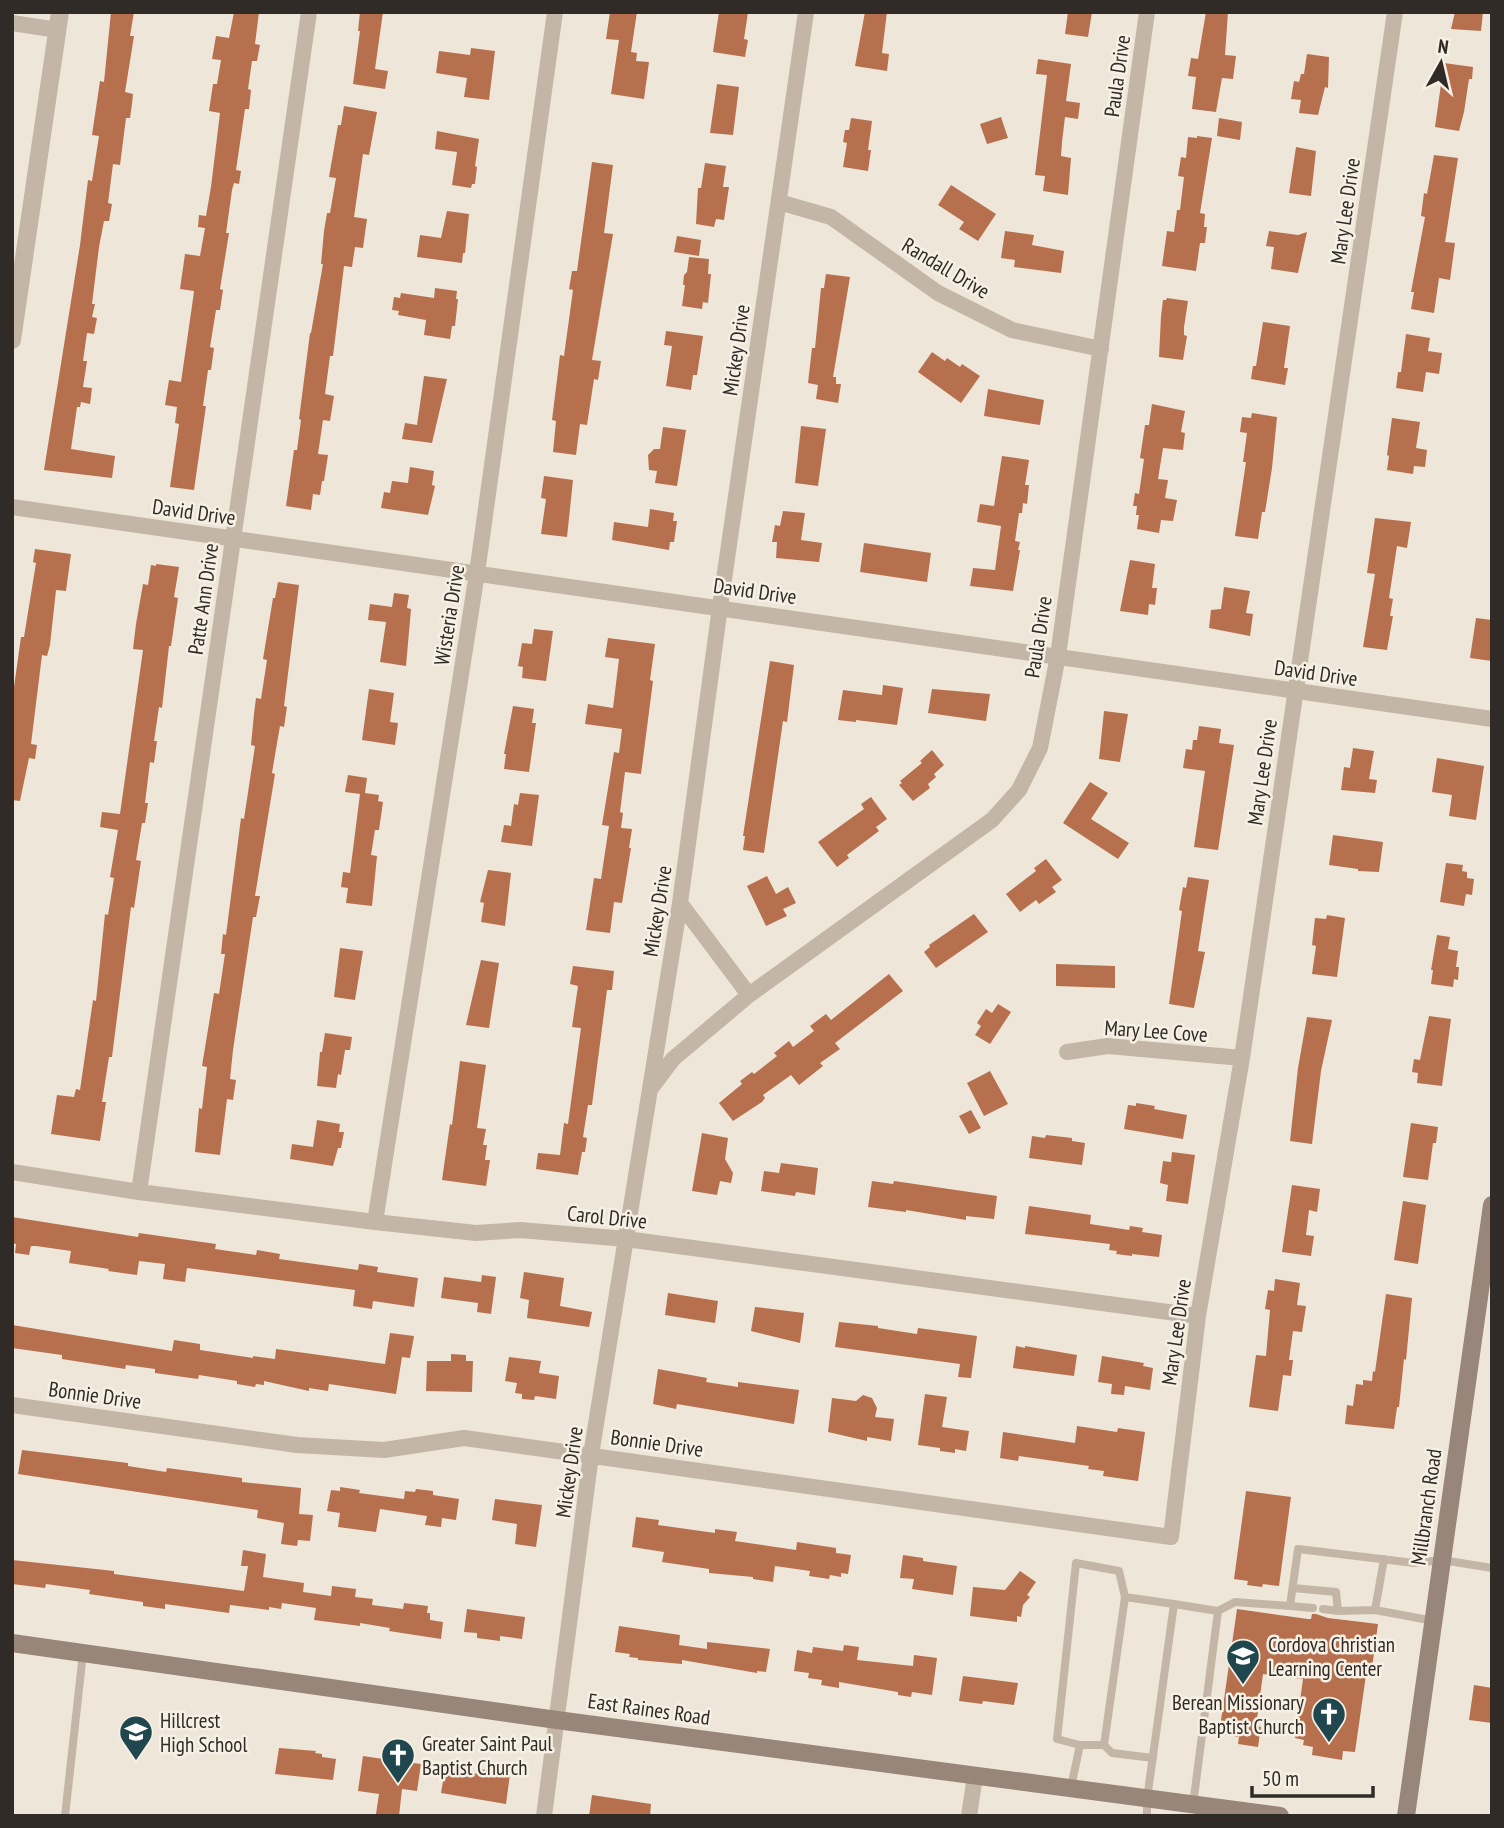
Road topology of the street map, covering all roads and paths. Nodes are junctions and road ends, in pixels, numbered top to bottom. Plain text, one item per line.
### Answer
1 (309, 12) edge
2 (555, 12) edge
3 (806, 12) edge
4 (1147, 12) edge
5 (1395, 12) edge
6 (59, 21) edge
7 (12, 23) edge
8 (779, 202) junction
9 (18, 269) edge
10 (12, 340) edge
11 (1101, 349) junction
12 (12, 507) edge
13 (233, 539) junction
14 (477, 573) junction
15 (720, 607) junction
16 (1058, 656) junction
17 (1295, 691) junction
18 (1492, 719) edge
19 (680, 903) junction
20 (749, 995) junction
21 (1067, 1052) dead end
22 (1242, 1058) junction
23 (649, 1090) junction
24 (12, 1172) edge
25 (139, 1192) junction
26 (1492, 1205) edge
27 (376, 1222) junction
28 (626, 1239) junction
29 (1198, 1316) junction
30 (12, 1405) edge
31 (592, 1455) junction
32 (1171, 1537) joint
33 (1384, 1559) junction
34 (1442, 1560) junction
35 (1492, 1568) edge
36 (1293, 1588) junction
37 (1125, 1597) junction
38 (1174, 1604) junction
39 (1290, 1606) junction
40 (1312, 1608) dead end
41 (1323, 1609) dead end
42 (1375, 1610) junction
43 (1218, 1611) junction
44 (1338, 1611) junction
45 (1434, 1621) junction
46 (12, 1643) edge
47 (83, 1653) junction
48 (557, 1720) junction
49 (1080, 1745) junction
50 (1104, 1745) junction
51 (1153, 1758) junction
52 (975, 1776) junction
53 (1071, 1788) junction
54 (1193, 1805) junction
55 (1147, 1807) edge
56 (1236, 1813) edge
57 (65, 1816) edge
58 (544, 1816) edge
59 (969, 1816) edge
60 (1280, 1816) edge
61 (1406, 1816) edge

1 - 13 street, Patte Ann Drive
2 - 14 street, Wisteria Drive
3 - 8 street, Mickey Drive
4 - 11 street, Paula Drive
5 - 17 street, Mary Lee Drive
6 - 7 street
6 - 9 street
8 - 11 street, Randall Drive
8 - 15 street, Mickey Drive
9 - 10 street
11 - 16 street, Paula Drive
12 - 13 street, David Drive
13 - 14 street, David Drive
13 - 25 street, Patte Ann Drive
14 - 15 street, David Drive
14 - 27 street, Wisteria Drive
15 - 16 street, David Drive
15 - 19 street, Mickey Drive
16 - 17 street, David Drive
16 - 20 street, Paula Drive
17 - 18 street, David Drive
17 - 22 street, Mary Lee Drive
19 - 20 street
19 - 23 street, Mickey Drive
20 - 23 street, Paula Drive
21 - 22 street, Mary Lee Cove
22 - 29 street, Mary Lee Drive
23 - 28 street, Mickey Drive
24 - 25 street, Carol Drive
25 - 27 street, Carol Drive
26 - 34 main road, Millbranch Road
27 - 28 street, Carol Drive
28 - 29 street, Carol Drive
28 - 31 street, Mickey Drive
29 - 32 street, Mary Lee Drive
30 - 31 street, Bonnie Drive
31 - 32 street, Bonnie Drive
31 - 48 street, Mickey Drive
33 - 34 lane
33 - 36 lane
33 - 42 lane
34 - 35 lane
34 - 45 main road, Millbranch Road
36 - 39 lane
36 - 44 lane
37 - 38 lane
37 - 49 lane
37 - 50 lane
38 - 43 lane
38 - 51 lane
39 - 40 lane
39 - 43 lane
41 - 44 lane
42 - 44 lane
42 - 45 lane
43 - 54 lane
45 - 61 main road, Millbranch Road
46 - 47 main road, East Raines Road
47 - 48 main road, East Raines Road
47 - 57 lane
48 - 52 main road, East Raines Road
48 - 58 street, Mickey Drive
49 - 50 lane
49 - 53 lane
50 - 51 lane
51 - 55 lane
52 - 53 main road, East Raines Road
52 - 59 street
53 - 55 main road, East Raines Road
54 - 55 main road, East Raines Road
54 - 56 main road, East Raines Road
56 - 60 main road, East Raines Road

